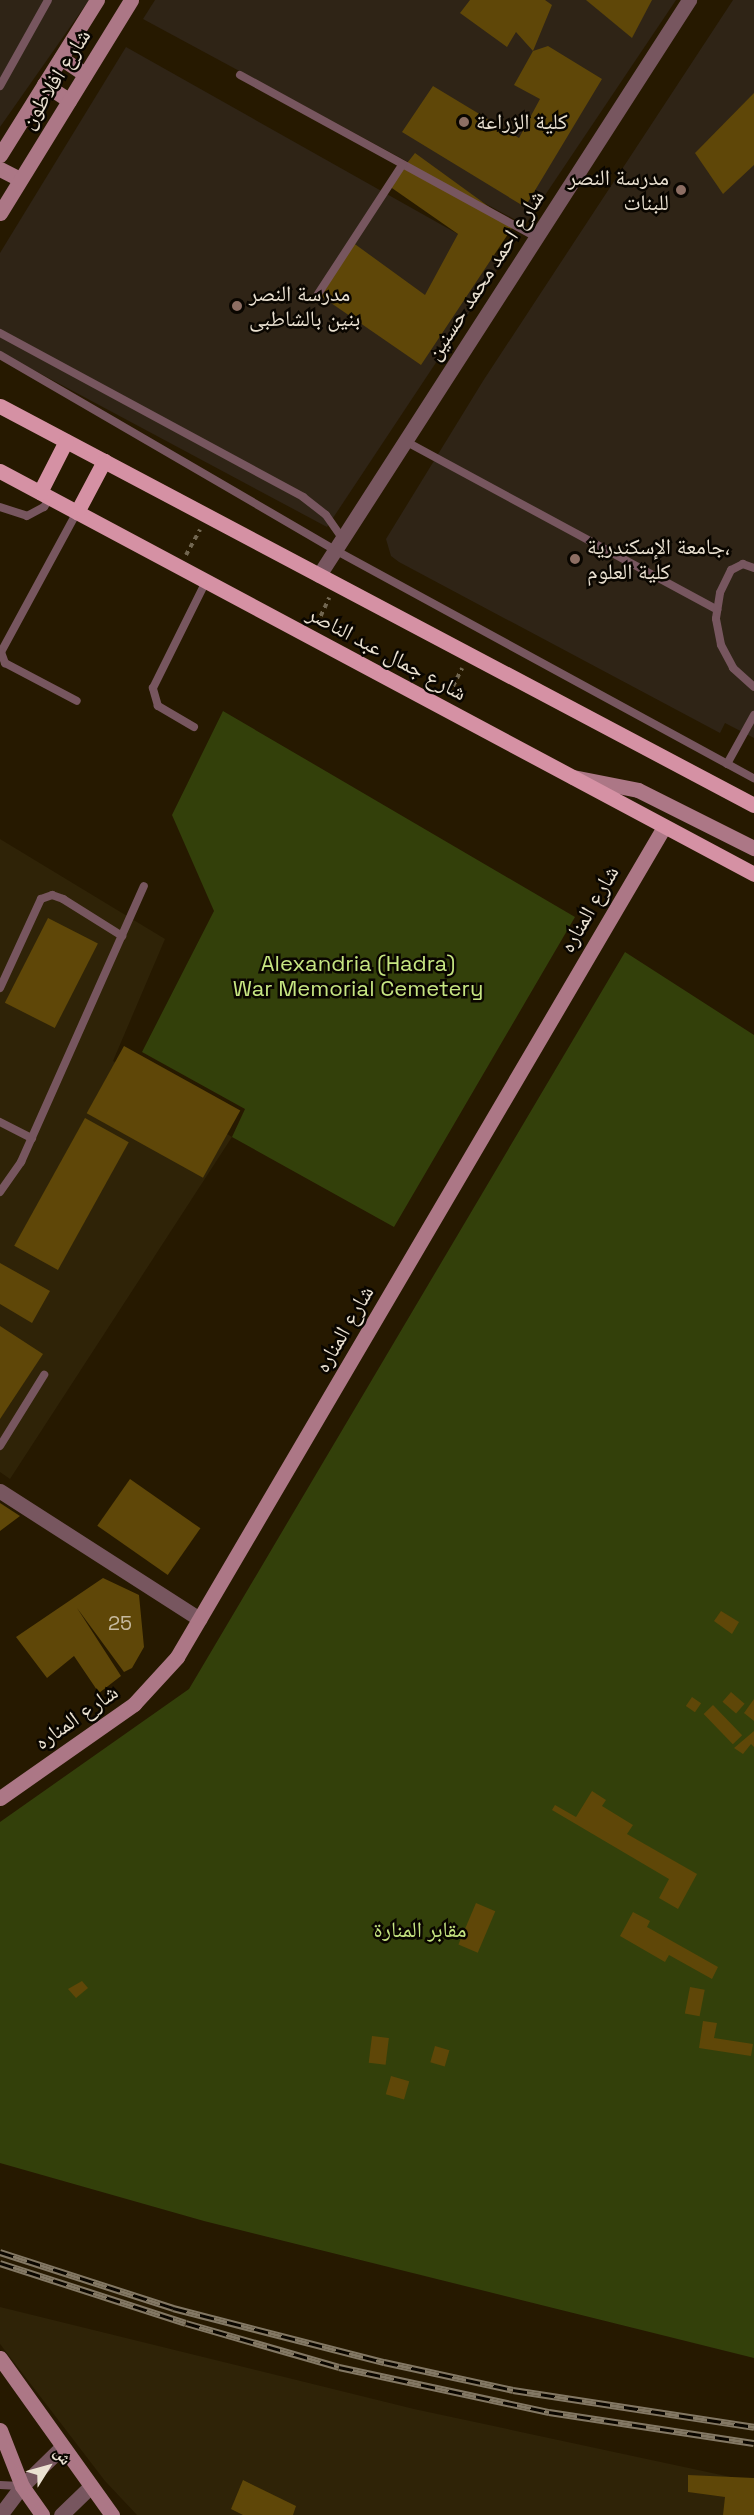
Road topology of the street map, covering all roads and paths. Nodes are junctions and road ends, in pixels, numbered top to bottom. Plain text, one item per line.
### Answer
1 (48, 0) edge
2 (97, 0) edge
3 (131, 0) edge
4 (689, 0) edge
5 (61, 58) junction
6 (85, 74) junction
7 (240, 75) dead end
8 (45, 84) junction
9 (0, 86) edge
10 (69, 99) junction
11 (1, 150) edge
12 (402, 165) junction
13 (0, 169) edge
14 (20, 179) junction
15 (0, 213) edge
16 (536, 237) junction
17 (318, 294) dead end
18 (0, 333) edge
19 (0, 355) edge
20 (0, 406) edge
21 (66, 441) junction
22 (405, 441) junction
23 (104, 461) junction
24 (0, 471) edge
25 (45, 495) junction
26 (0, 507) edge
27 (77, 512) junction
28 (208, 516) junction
29 (339, 544) junction
30 (179, 567) junction
31 (754, 568) edge
32 (319, 575) junction
33 (206, 581) junction
34 (335, 583) junction
35 (717, 610) junction
36 (310, 638) junction
37 (469, 654) junction
38 (754, 687) edge
39 (77, 701) dead end
40 (442, 708) junction
41 (754, 715) edge
42 (194, 727) dead end
43 (727, 764) junction
44 (570, 776) junction
45 (754, 778) edge
46 (754, 805) edge
47 (664, 827) junction
48 (754, 848) edge
49 (754, 874) edge
50 (144, 886) dead end
51 (122, 936) junction
52 (0, 988) edge
53 (0, 1122) edge
54 (32, 1138) junction
55 (0, 1192) edge
56 (44, 1375) dead end
57 (0, 1446) edge
58 (0, 1491) edge
59 (199, 1619) junction
60 (0, 1798) edge
61 (0, 2358) edge
62 (0, 2430) edge
63 (62, 2447) junction
64 (0, 2485) edge
65 (22, 2486) junction
66 (90, 2487) junction
67 (0, 2515) edge
68 (42, 2515) edge
69 (61, 2515) edge
70 (112, 2515) edge

1 - 9 lane
2 - 5 street, شارع افلاطون
3 - 6 street, شارع افلاطون
4 - 16 street, شارع احمد محمد حسنين
5 - 6 street
5 - 8 street, شارع افلاطون
6 - 10 street, شارع افلاطون
7 - 12 lane
8 - 10 street
8 - 11 street, شارع افلاطون
10 - 14 street, شارع افلاطون
12 - 16 lane
12 - 17 lane
13 - 14 street
14 - 15 street, شارع افلاطون
16 - 22 street, شارع احمد محمد حسنين
18 - 29 lane
19 - 29 lane
20 - 21 main road, شارع جمال عبد الناصر
21 - 23 main road, شارع جمال عبد الناصر
21 - 25 main road
22 - 29 street, شارع احمد محمد حسنين
22 - 35 lane
23 - 27 main road
23 - 28 main road, شارع جمال عبد الناصر
24 - 25 main road, شارع جمال عبد الناصر
25 - 26 lane
25 - 27 main road, شارع جمال عبد الناصر
27 - 30 main road, شارع جمال عبد الناصر
27 - 39 lane
28 - 30 path
28 - 32 main road, شارع جمال عبد الناصر
29 - 32 street, شارع احمد محمد حسنين
29 - 43 lane
30 - 33 main road, شارع جمال عبد الناصر
31 - 35 lane
32 - 34 main road, شارع جمال عبد الناصر
33 - 36 main road, شارع جمال عبد الناصر
33 - 42 lane
34 - 36 path
34 - 37 main road, شارع جمال عبد الناصر
35 - 38 lane
36 - 40 main road, شارع جمال عبد الناصر
37 - 40 path
37 - 46 main road, شارع جمال عبد الناصر
40 - 44 main road, شارع جمال عبد الناصر
41 - 43 lane
43 - 45 lane
44 - 47 main road, شارع جمال عبد الناصر
44 - 48 street
47 - 49 main road, شارع جمال عبد الناصر
47 - 59 street, شارع المناره
50 - 51 lane
51 - 52 lane
51 - 54 lane
53 - 54 lane
54 - 55 lane
56 - 57 lane
58 - 59 street
59 - 60 street, شارع المناره
61 - 63 street
62 - 65 street
63 - 65 street
63 - 66 street
64 - 65 lane
65 - 67 street
65 - 68 street
66 - 69 street
66 - 70 street

